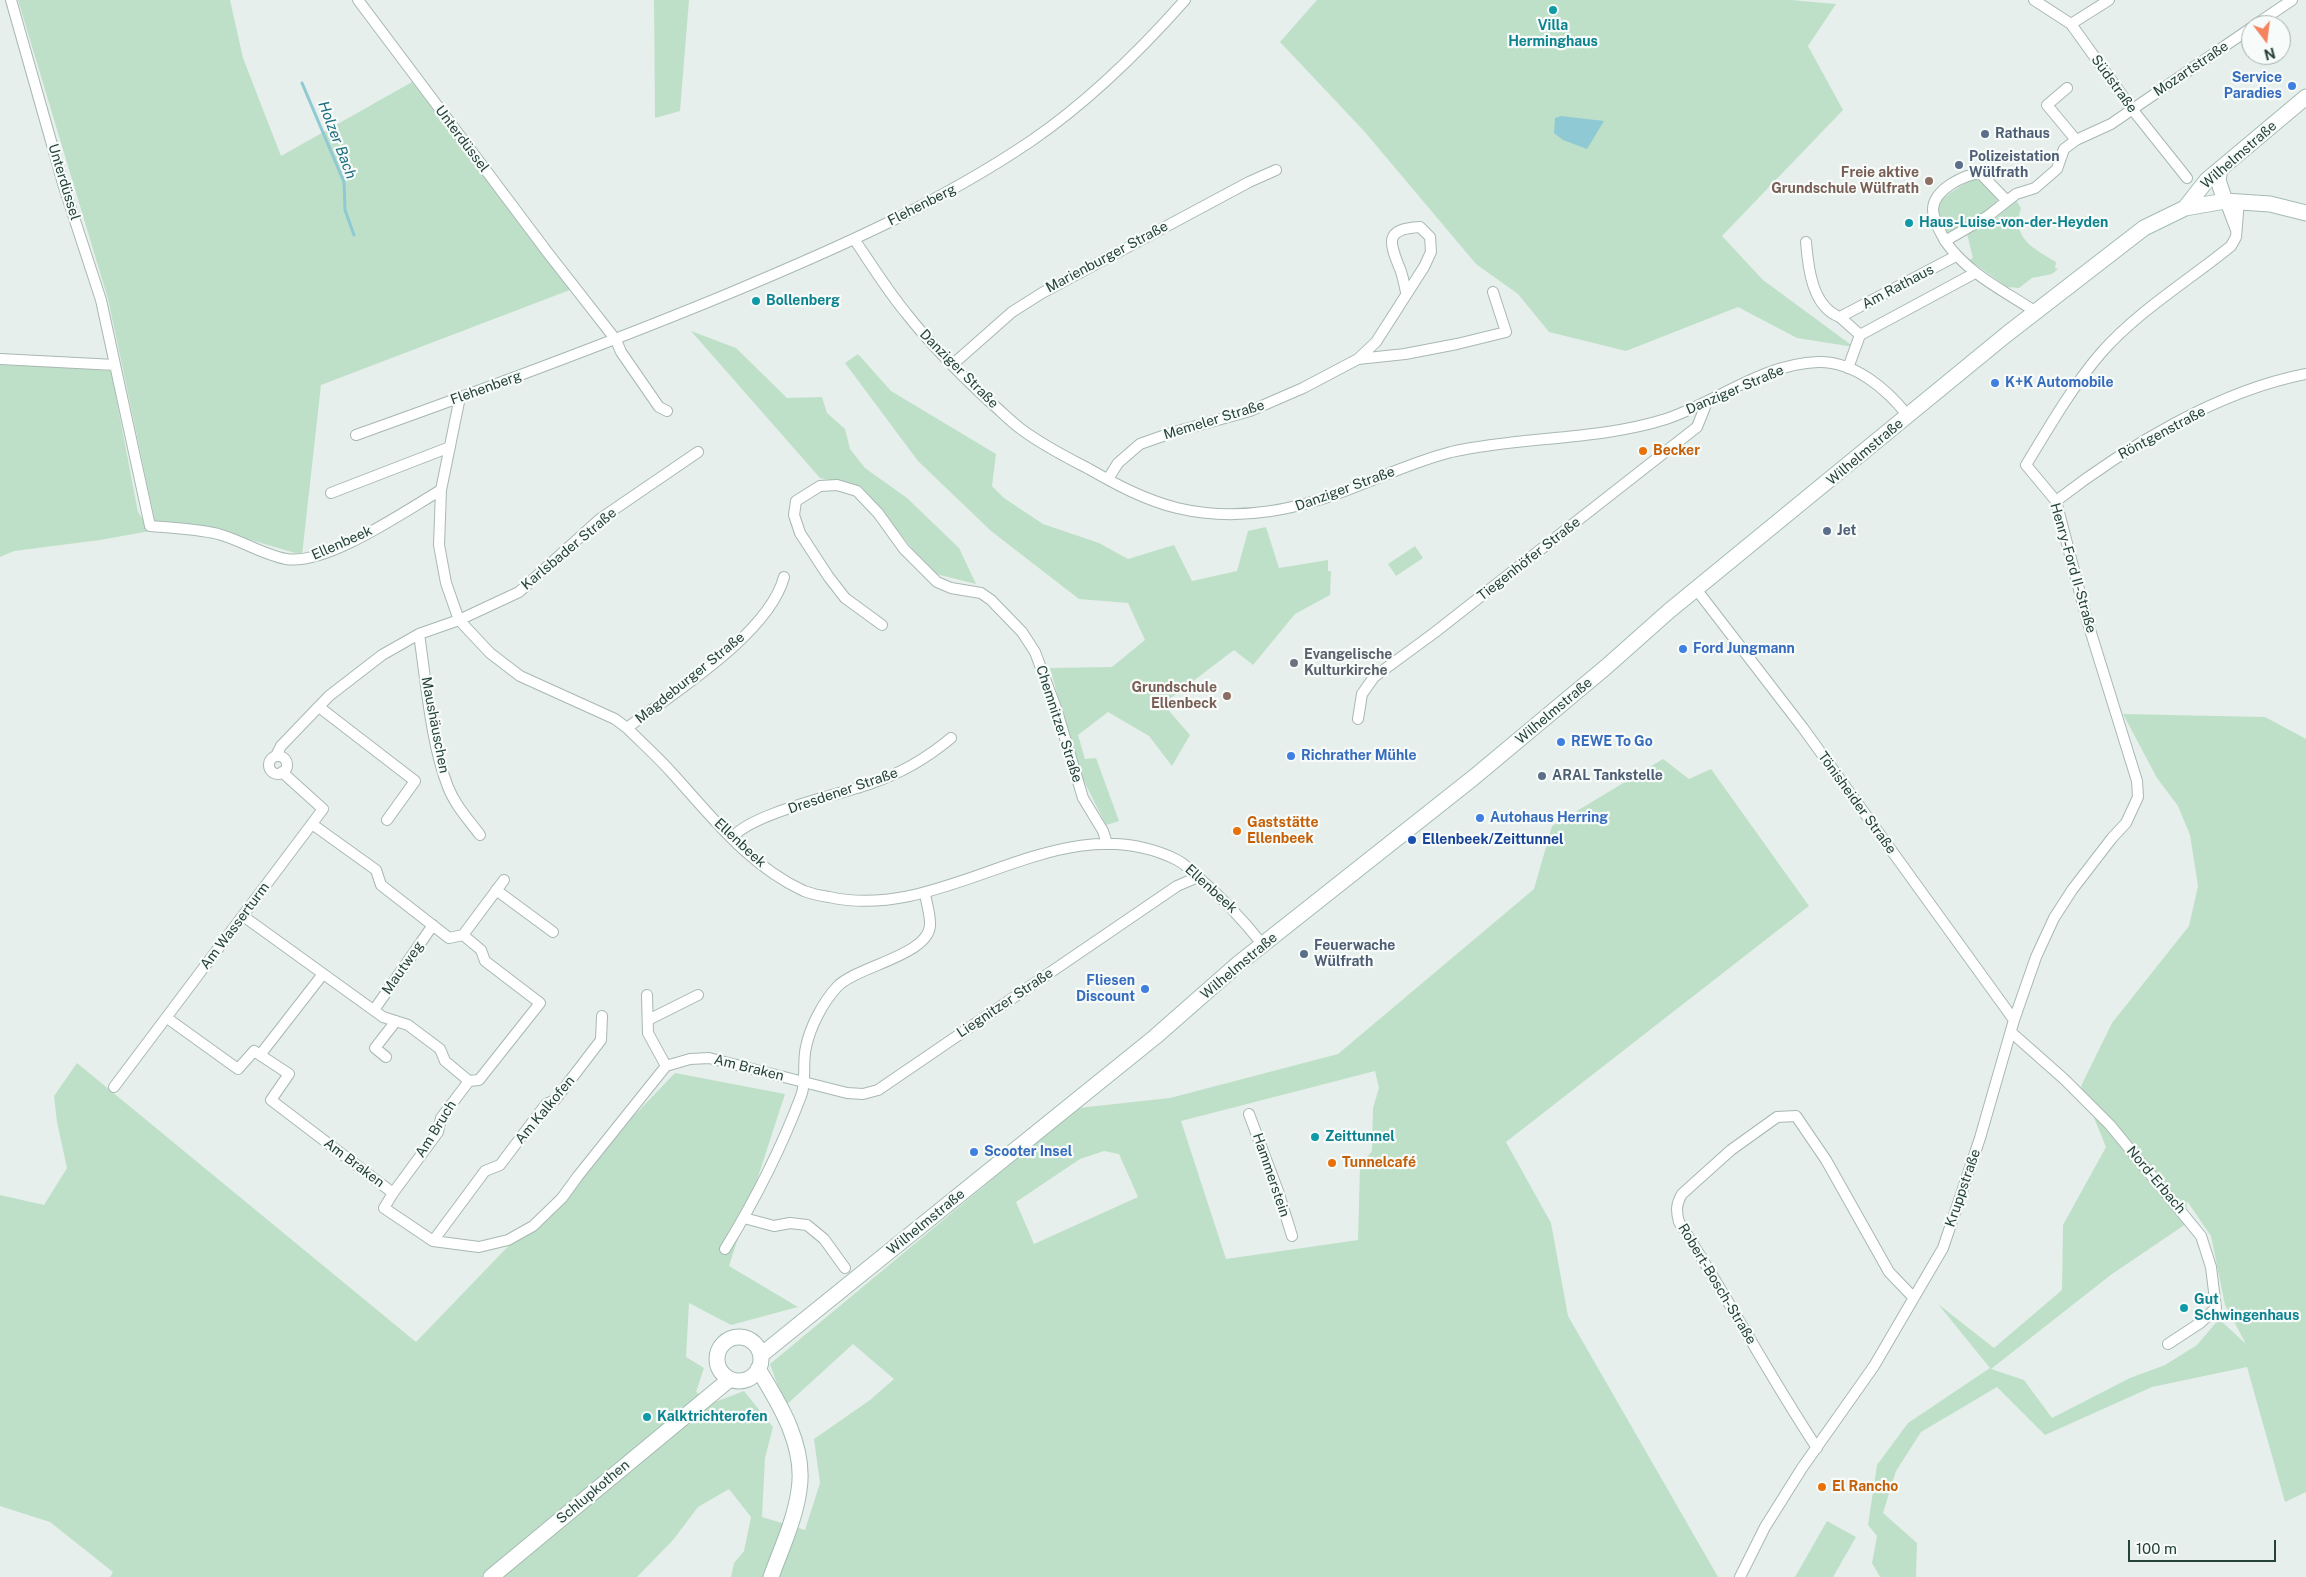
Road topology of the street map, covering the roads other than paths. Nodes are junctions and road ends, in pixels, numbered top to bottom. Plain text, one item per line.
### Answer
1 (11, 0) edge
2 (358, 0) edge
3 (1185, 0) edge
4 (2034, 0) edge
5 (2109, 0) edge
6 (2292, 0) edge
7 (2270, 15) edge
8 (2071, 24) junction
9 (2241, 35) edge
10 (2067, 88) dead end
11 (2306, 97) edge
12 (2132, 109) junction
13 (2076, 140) junction
14 (2220, 169) junction
15 (1276, 170) dead end
16 (2186, 178) dead end
17 (2006, 200) junction
18 (2232, 201) junction
19 (2185, 208) junction
20 (2306, 213) edge
21 (854, 239) junction
22 (1945, 241) junction
23 (1806, 242) dead end
24 (1956, 256) junction
25 (1975, 273) junction
26 (1406, 292) junction
27 (1493, 292) dead end
28 (2036, 312) junction
29 (1840, 317) junction
30 (1860, 335) junction
31 (616, 340) junction
32 (0, 359) edge
33 (1358, 359) junction
34 (114, 365) junction
35 (952, 365) junction
36 (1848, 368) junction
37 (2306, 374) edge
38 (460, 398) junction
39 (1707, 402) junction
40 (667, 411) dead end
41 (1908, 416) junction
42 (356, 435) dead end
43 (450, 447) junction
44 (698, 452) dead end
45 (1108, 479) junction
46 (440, 490) junction
47 (331, 493) dead end
48 (2056, 501) junction
49 (150, 526) joint
50 (784, 577) dead end
51 (1696, 589) junction
52 (459, 620) junction
53 (882, 625) dead end
54 (419, 634) junction
55 (319, 707) junction
56 (1358, 719) dead end
57 (627, 728) junction
58 (951, 738) dead end
59 (2137, 781) joint
60 (387, 820) dead end
61 (312, 824) junction
62 (480, 835) dead end
63 (732, 838) junction
64 (1107, 844) junction
65 (1198, 877) junction
66 (504, 880) dead end
67 (496, 890) junction
68 (925, 893) junction
69 (243, 916) junction
70 (433, 925) junction
71 (553, 932) dead end
72 (462, 935) junction
73 (1263, 945) junction
74 (323, 974) junction
75 (647, 995) dead end
76 (698, 995) dead end
77 (374, 1010) junction
78 (602, 1016) dead end
79 (167, 1018) junction
80 (648, 1020) junction
81 (2014, 1020) junction
82 (396, 1021) junction
83 (2012, 1033) junction
84 (260, 1055) junction
85 (386, 1057) dead end
86 (666, 1066) junction
87 (469, 1081) junction
88 (803, 1081) junction
89 (114, 1086) dead end
90 (1249, 1114) dead end
91 (393, 1193) junction
92 (744, 1218) junction
93 (1292, 1236) dead end
94 (433, 1241) junction
95 (725, 1249) dead end
96 (845, 1268) dead end
97 (1914, 1298) junction
98 (2168, 1344) dead end
99 (759, 1360) junction
100 (736, 1378) junction
101 (775, 1404) junction
102 (1817, 1448) junction
103 (491, 1577) edge
104 (771, 1577) edge
105 (1740, 1577) edge

1 - 34 street, Unterdüssel
2 - 31 street, Unterdüssel
3 - 21 street, Flehenberg
4 - 8 street, Südstraße
5 - 8 street
6 - 7 street
8 - 12 street, Südstraße
9 - 12 street, Mozartstraße
10 - 13 street
11 - 14 main road, Wilhelmstraße
12 - 13 street
12 - 16 street, Südstraße
13 - 17 street
14 - 18 main road
14 - 19 main road, Wilhelmstraße
15 - 35 street, Marienburger Straße
17 - 22 street
17 - 22 street
18 - 19 main road
18 - 20 main road
18 - 48 street, Henry-Ford II-Straße
19 - 28 main road, Wilhelmstraße
21 - 31 street, Flehenberg
21 - 35 street, Danziger Straße
22 - 24 street
23 - 29 street
24 - 25 street
24 - 29 street, Am Rathaus
25 - 28 street
25 - 30 street, Am Rathaus
26 - 26 street, Memeler Straße
26 - 33 street, Memeler Straße
27 - 33 street, Memeler Straße
28 - 41 main road, Wilhelmstraße
29 - 30 street
30 - 36 street
31 - 38 street, Flehenberg
31 - 40 street
32 - 34 street
33 - 45 street, Memeler Straße
34 - 49 street, Unterdüssel
35 - 45 street, Danziger Straße
36 - 39 street, Danziger Straße
36 - 41 street, Danziger Straße
37 - 48 street, Röntgenstraße
38 - 42 street, Flehenberg
38 - 43 street, Ellenbeek
39 - 45 street, Danziger Straße
39 - 56 street, Tiegenhöfer Straße
41 - 51 main road, Wilhelmstraße
43 - 46 street, Ellenbeek
43 - 47 street
44 - 52 street, Karlsbader Straße
46 - 49 street, Ellenbeek
46 - 52 street, Ellenbeek
48 - 59 street, Henry-Ford II-Straße
50 - 57 street, Magdeburger Straße
51 - 73 main road, Wilhelmstraße
51 - 81 street, Tönisheider Straße
52 - 54 street
52 - 57 street, Ellenbeek
53 - 64 street, Chemnitzer Straße
54 - 55 street
54 - 62 street, Maushäuschen
55 - 60 street
55 - 61 street, Am Wasserturm
57 - 63 street, Ellenbeek
58 - 63 street, Dresdener Straße
59 - 81 street, Kruppstraße
61 - 69 street, Am Wasserturm
61 - 70 street
63 - 68 street, Ellenbeek
64 - 65 street, Ellenbeek
64 - 68 street, Ellenbeek
65 - 73 street, Ellenbeek
65 - 88 street, Liegnitzer Straße
66 - 67 street
67 - 71 street
67 - 72 street
68 - 88 street
69 - 74 street
69 - 79 street, Am Wasserturm
70 - 72 street
70 - 77 street, Mautweg
72 - 87 street, Am Bruch
73 - 99 main road, Wilhelmstraße
74 - 77 street
74 - 84 street
75 - 80 street
76 - 80 street
77 - 82 street
78 - 94 street, Am Kalkofen
79 - 84 street
79 - 89 street, Am Wasserturm
80 - 86 street
81 - 83 street, Kruppstraße
82 - 85 street
82 - 87 street
83 - 97 street, Kruppstraße
83 - 98 street, Nord-Erbach
84 - 91 street, Am Braken
86 - 88 street, Am Braken
86 - 94 street, Am Braken
87 - 91 street, Am Bruch
88 - 92 street
90 - 93 street, Hammerstein
91 - 94 street, Am Braken
92 - 95 street
92 - 96 street
97 - 102 street, Kruppstraße
97 - 102 street, Robert-Bosch-Straße
99 - 100 main road
99 - 100 main road
99 - 101 main road
100 - 101 main road
100 - 103 main road, Schlupkothen
101 - 104 main road
102 - 105 street, Kruppstraße

